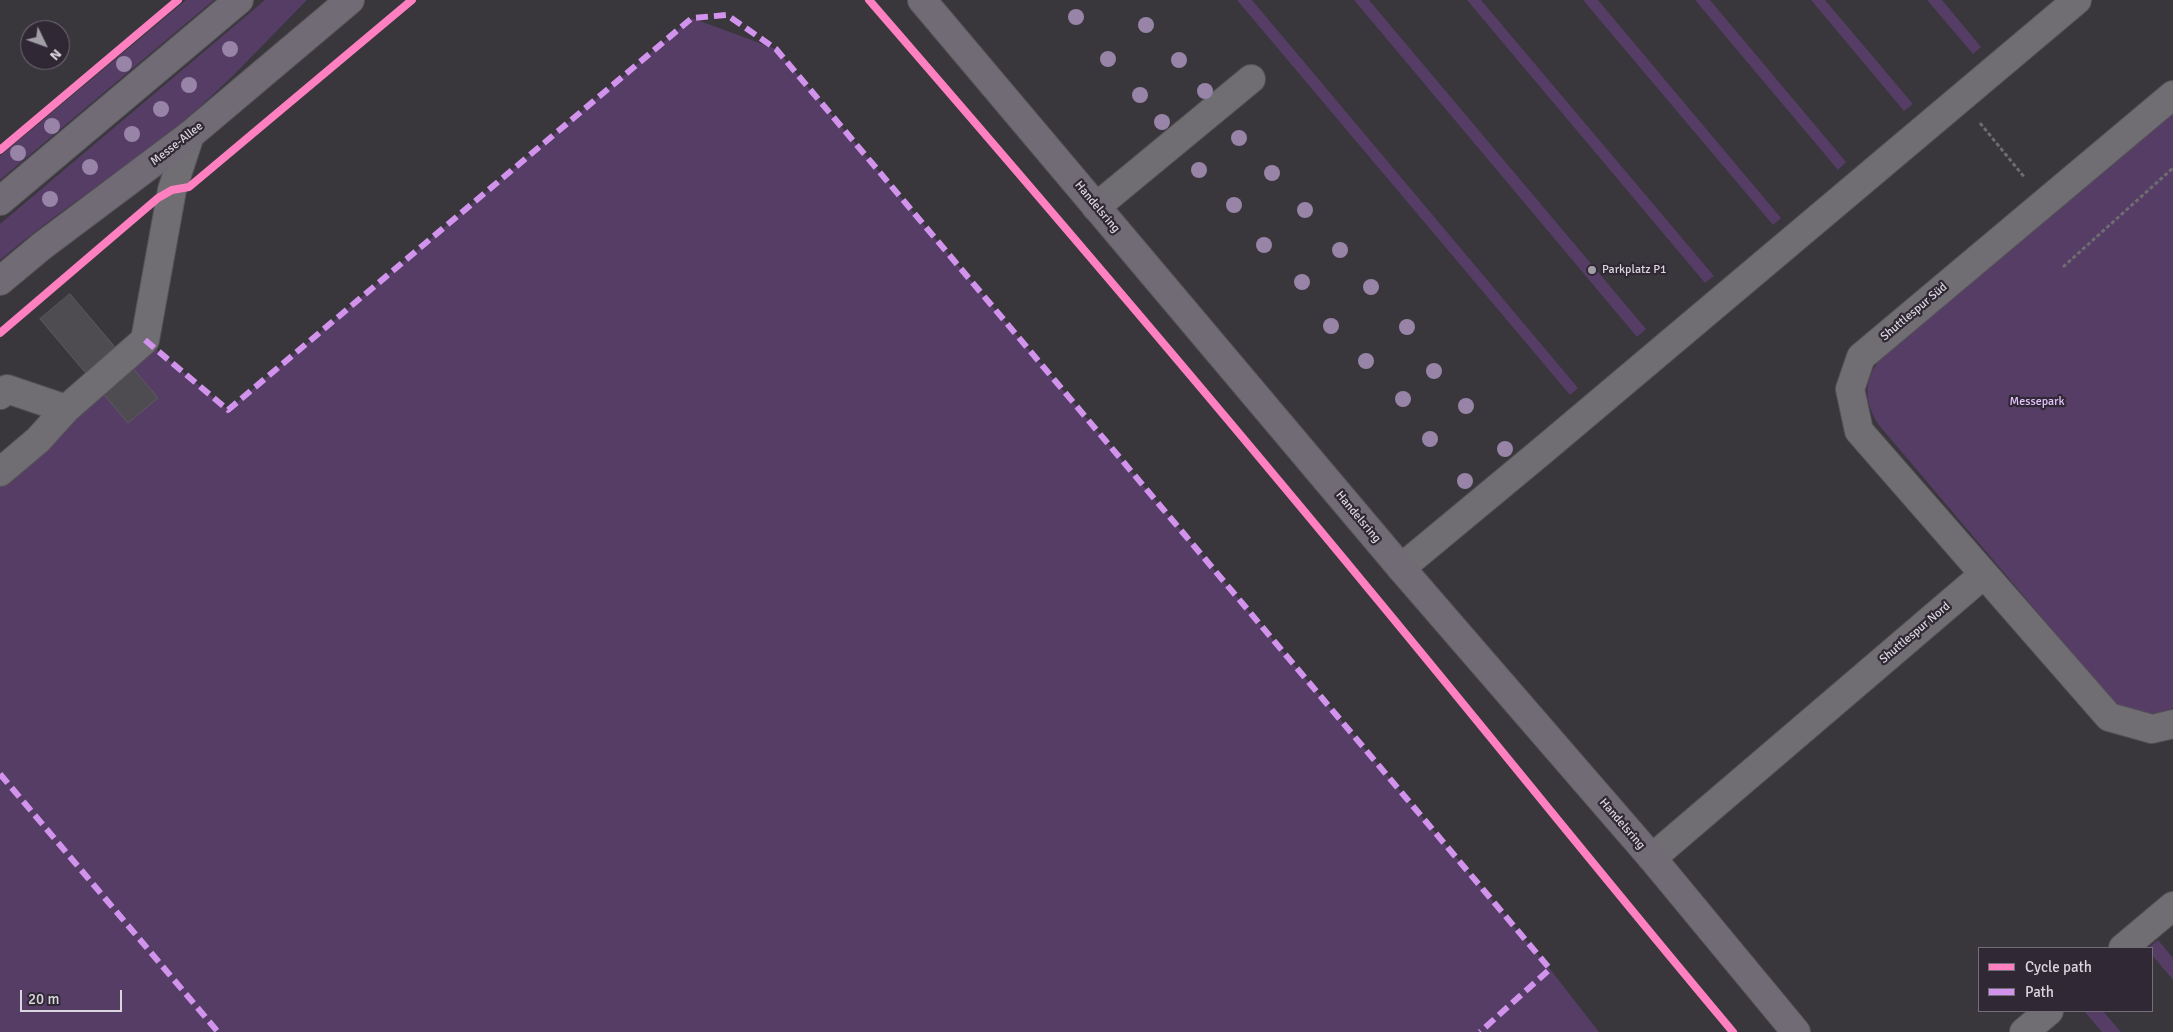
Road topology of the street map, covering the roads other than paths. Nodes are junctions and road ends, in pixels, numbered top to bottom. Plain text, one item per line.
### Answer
1 (238, 0) edge
2 (350, 0) edge
3 (922, 0) edge
4 (2077, 0) edge
5 (1251, 79) dead end
6 (2173, 95) edge
7 (190, 136) junction
8 (0, 201) edge
9 (1096, 207) junction
10 (0, 281) edge
11 (0, 395) edge
12 (66, 409) junction
13 (0, 472) edge
14 (1401, 568) junction
15 (1983, 575) junction
16 (2173, 724) edge
17 (1652, 858) junction
18 (2173, 906) edge
19 (2124, 947) edge
20 (2047, 1012) edge
21 (1796, 1032) edge
22 (2024, 1032) edge

1 - 8 main road
2 - 7 main road, Messe-Allee
3 - 9 main road, Handelsring
4 - 14 lane
5 - 9 lane
6 - 15 lane, Shuttlespur Süd
7 - 10 main road, Messe-Allee
7 - 12 lane
9 - 14 main road, Handelsring
11 - 12 lane
12 - 13 lane
14 - 17 main road, Handelsring
15 - 16 lane
15 - 17 lane, Shuttlespur Nord
17 - 21 main road, Handelsring
18 - 19 lane
20 - 22 lane

